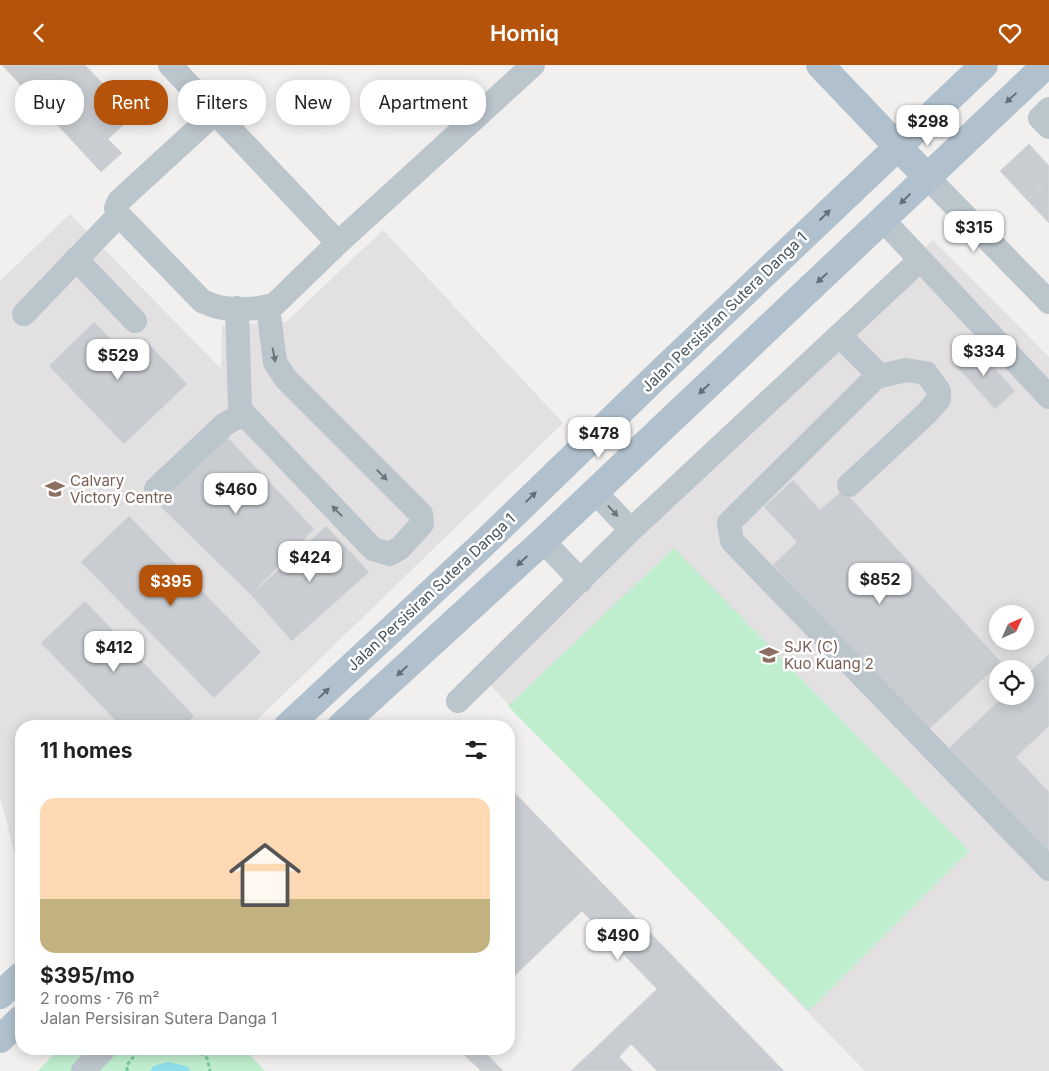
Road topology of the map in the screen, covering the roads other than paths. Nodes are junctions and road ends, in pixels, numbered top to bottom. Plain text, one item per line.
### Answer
1 (170, 65) edge
2 (533, 65) edge
3 (820, 65) edge
4 (984, 65) edge
5 (1046, 65) edge
6 (184, 80) edge
7 (1049, 109) edge
8 (202, 125) edge
9 (226, 125) edge
10 (1049, 127) edge
11 (898, 146) junction
12 (927, 177) junction
13 (119, 215) junction
14 (882, 220) junction
15 (338, 243) junction
16 (76, 259) junction
17 (920, 260) junction
18 (1049, 302) edge
19 (268, 307) junction
20 (237, 309) junction
21 (24, 314) dead end
22 (135, 321) dead end
23 (840, 336) junction
24 (876, 377) junction
25 (1049, 397) edge
26 (244, 415) junction
27 (849, 485) dead end
28 (156, 489) dead end
29 (595, 492) junction
30 (631, 530) junction
31 (543, 541) junction
32 (581, 581) junction
33 (458, 701) dead end
34 (294, 720) edge
35 (348, 720) edge
36 (1049, 869) edge
37 (15, 981) edge
38 (0, 995) edge
39 (15, 1025) edge
40 (0, 1039) edge
41 (98, 1055) edge
42 (83, 1071) edge

1 - 6 street
2 - 15 street
3 - 11 main road
4 - 11 main road, Jalan Persisiran Sutera Danga 1
5 -> 12 main road
7 - 10 street
8 - 13 street
9 - 15 street
11 - 12 main road
34 -> 11 main road, Jalan Persisiran Sutera Danga 1
12 -> 14 main road
12 - 18 street
13 - 16 street
13 - 20 street
14 - 17 street
14 -> 29 main road
15 - 19 street
16 - 21 street
16 - 22 street
17 - 23 street
17 - 25 street
19 - 20 street
19 -> 26 street
20 - 26 street
23 - 24 street
23 - 30 street
24 - 27 street
24 - 36 street
26 - 28 street
29 -> 30 street
29 - 31 main road
30 - 32 street
31 - 32 street
31 -> 35 main road
32 - 33 street
37 - 38 main road
39 - 40 main road
41 - 42 street

